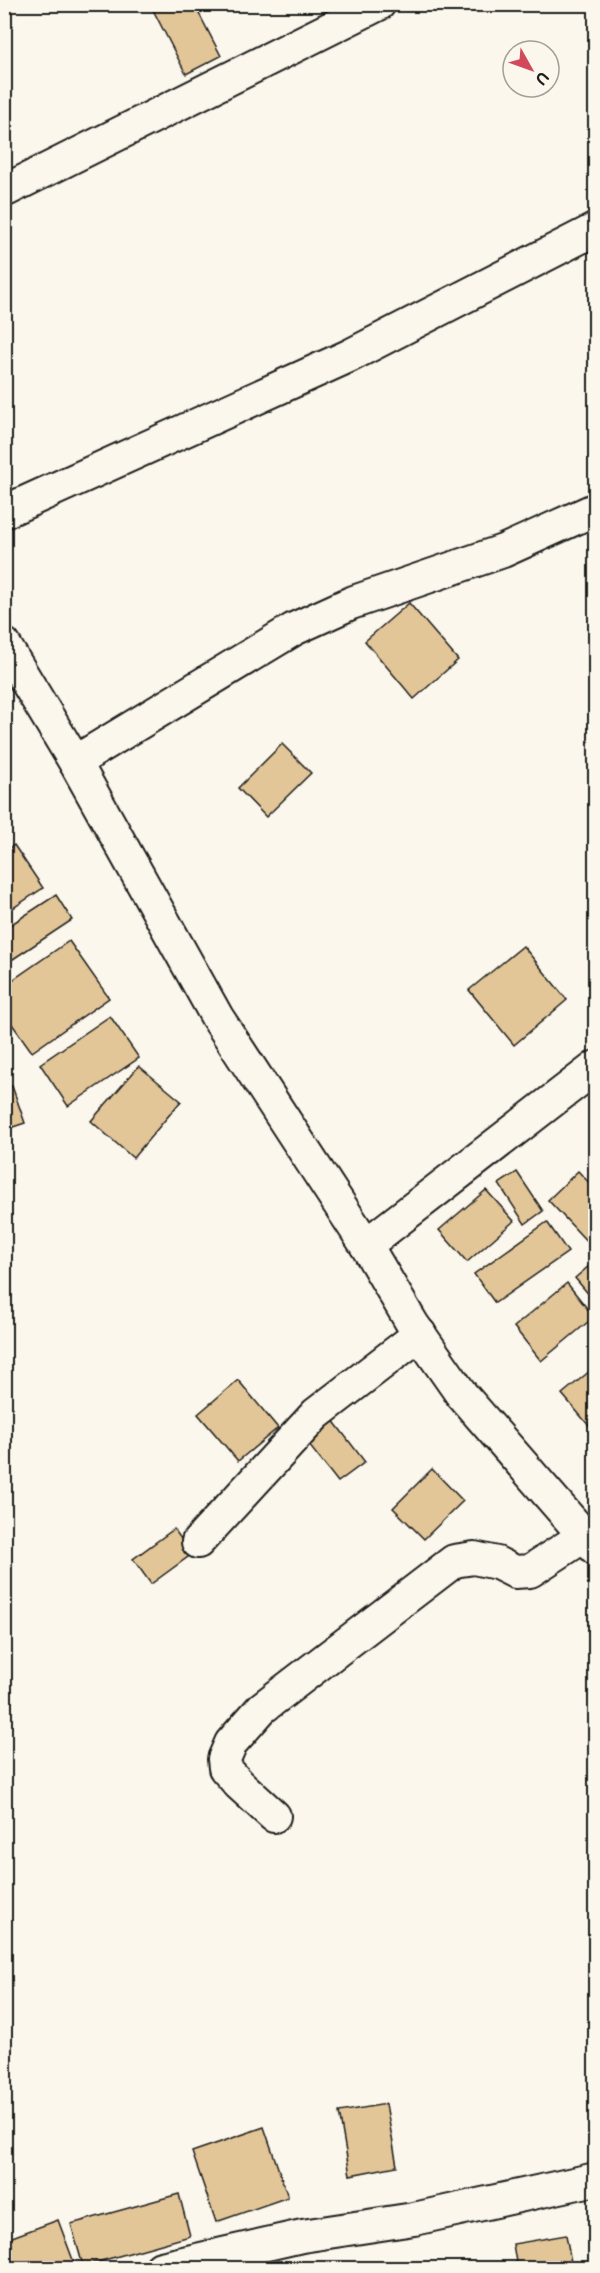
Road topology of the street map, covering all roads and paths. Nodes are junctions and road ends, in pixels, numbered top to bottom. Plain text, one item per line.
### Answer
1 (379, 4) edge
2 (4, 191) edge
3 (596, 229) edge
4 (596, 509) edge
5 (4, 512) edge
6 (4, 644) edge
7 (75, 762) junction
8 (596, 1067) edge
9 (366, 1245) junction
10 (420, 1334) junction
11 (198, 1542) dead end
12 (590, 1543) edge
13 (274, 1816) dead end
14 (596, 2179) edge
15 (161, 2268) edge

1 - 2 street
3 - 5 street
4 - 7 street
6 - 7 street
7 - 9 street
8 - 9 street
9 - 10 street
10 - 11 street
10 - 12 street
12 - 13 street
14 - 15 street

